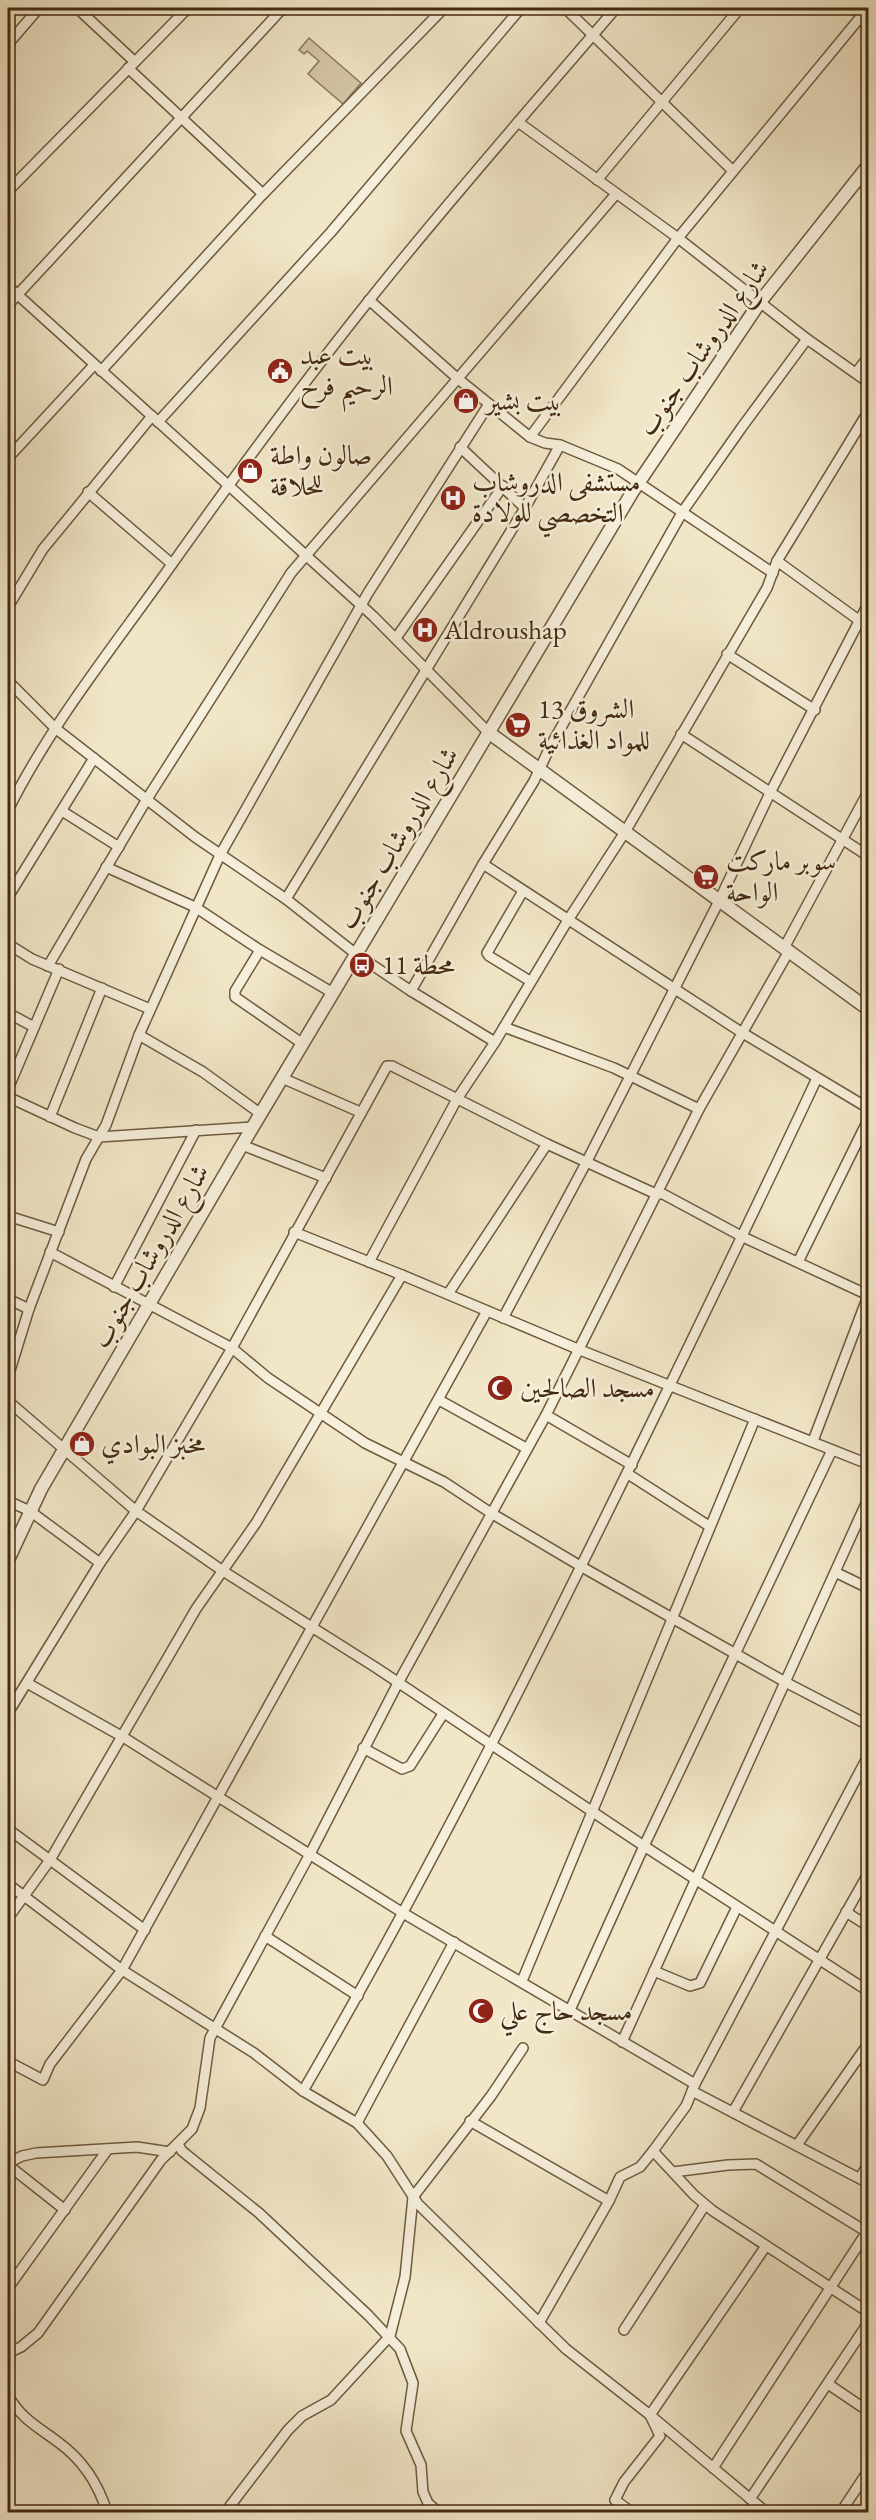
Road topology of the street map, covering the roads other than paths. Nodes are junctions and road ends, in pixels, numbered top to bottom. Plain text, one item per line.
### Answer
1 (39, 8) edge
2 (77, 8) edge
3 (188, 8) edge
4 (283, 8) edge
5 (444, 8) edge
6 (520, 8) edge
7 (565, 8) edge
8 (616, 8) edge
9 (740, 8) edge
10 (868, 8) edge
11 (592, 36) junction
12 (8, 44) edge
13 (131, 65) junction
14 (662, 101) junction
15 (181, 120) junction
16 (518, 122) junction
17 (868, 166) edge
18 (733, 171) junction
19 (597, 180) junction
20 (8, 191) edge
21 (263, 194) junction
22 (616, 194) junction
23 (678, 238) junction
24 (8, 286) edge
25 (16, 294) junction
26 (369, 300) junction
27 (760, 302) junction
28 (8, 305) edge
29 (807, 339) junction
30 (868, 357) edge
31 (98, 368) junction
32 (856, 374) junction
33 (458, 378) junction
34 (868, 382) edge
35 (489, 404) junction
36 (868, 412) edge
37 (155, 419) junction
38 (530, 437) junction
39 (560, 445) junction
40 (460, 447) junction
41 (8, 458) edge
42 (639, 482) junction
43 (228, 486) junction
44 (503, 486) junction
45 (88, 492) junction
46 (525, 508) junction
47 (683, 511) junction
48 (307, 556) junction
49 (777, 561) junction
50 (172, 564) junction
51 (773, 573) junction
52 (868, 604) edge
53 (361, 605) junction
54 (8, 607) edge
55 (860, 621) junction
56 (396, 638) junction
57 (728, 654) junction
58 (426, 668) junction
59 (8, 681) edge
60 (814, 710) junction
61 (55, 728) junction
62 (488, 732) junction
63 (681, 734) junction
64 (94, 758) junction
65 (540, 769) junction
66 (771, 791) junction
67 (868, 792) edge
68 (147, 799) junction
69 (8, 810) edge
70 (62, 811) junction
71 (625, 832) junction
72 (842, 840) junction
73 (119, 846) junction
74 (220, 855) junction
75 (868, 856) edge
76 (483, 864) junction
77 (106, 867) junction
78 (523, 891) junction
79 (8, 897) edge
80 (286, 899) junction
81 (719, 901) junction
82 (195, 907) junction
83 (568, 920) junction
84 (8, 944) edge
85 (786, 949) junction
86 (260, 950) junction
87 (356, 954) junction
88 (48, 966) junction
89 (59, 969) junction
90 (530, 981) junction
91 (102, 988) junction
92 (673, 989) junction
93 (411, 991) junction
94 (333, 993) junction
95 (150, 1009) junction
96 (868, 1009) edge
97 (8, 1013) edge
98 (34, 1027) junction
99 (504, 1027) junction
100 (741, 1032) junction
101 (139, 1035) junction
102 (495, 1042) junction
103 (303, 1044) junction
104 (629, 1075) junction
105 (282, 1078) junction
106 (817, 1078) junction
107 (8, 1089) edge
108 (8, 1097) edge
109 (457, 1099) junction
110 (868, 1108) edge
111 (699, 1109) junction
112 (360, 1112) junction
113 (261, 1114) junction
114 (50, 1117) junction
115 (868, 1120) edge
116 (254, 1127) junction
117 (196, 1130) junction
118 (99, 1137) junction
119 (547, 1144) junction
120 (242, 1145) junction
121 (586, 1162) junction
122 (326, 1178) junction
123 (656, 1194) junction
124 (8, 1216) edge
125 (59, 1232) junction
126 (294, 1232) junction
127 (743, 1237) junction
128 (50, 1252) junction
129 (369, 1262) junction
130 (798, 1262) junction
131 (402, 1275) junction
132 (114, 1287) junction
133 (448, 1294) junction
134 (868, 1296) edge
135 (8, 1299) edge
136 (150, 1306) junction
137 (29, 1308) junction
138 (487, 1311) junction
139 (503, 1318) junction
140 (232, 1348) junction
141 (580, 1350) junction
142 (8, 1377) edge
143 (670, 1386) junction
144 (8, 1401) edge
145 (439, 1401) junction
146 (319, 1414) junction
147 (546, 1415) junction
148 (755, 1419) junction
149 (813, 1441) junction
150 (526, 1448) junction
151 (64, 1449) junction
152 (832, 1450) junction
153 (403, 1463) junction
154 (868, 1464) edge
155 (630, 1469) junction
156 (868, 1499) edge
157 (8, 1501) edge
158 (30, 1511) junction
159 (135, 1511) junction
160 (491, 1513) junction
161 (709, 1526) junction
162 (8, 1560) edge
163 (100, 1563) junction
164 (582, 1567) junction
165 (223, 1571) junction
166 (837, 1572) junction
167 (868, 1588) edge
168 (671, 1616) junction
169 (311, 1626) junction
170 (735, 1654) junction
171 (27, 1683) junction
172 (398, 1683) junction
173 (787, 1683) junction
174 (8, 1713) edge
175 (443, 1714) junction
176 (868, 1725) edge
177 (123, 1737) junction
178 (492, 1746) junction
179 (363, 1748) junction
180 (868, 1756) edge
181 (219, 1796) junction
182 (593, 1812) junction
183 (8, 1829) edge
184 (644, 1846) junction
185 (310, 1854) junction
186 (50, 1860) junction
187 (868, 1874) edge
188 (696, 1880) junction
189 (8, 1884) edge
190 (24, 1897) junction
191 (737, 1907) junction
192 (846, 1912) junction
193 (403, 1913) junction
194 (8, 1918) edge
195 (868, 1926) edge
196 (145, 1930) junction
197 (774, 1931) junction
198 (265, 1936) junction
199 (454, 1942) junction
200 (819, 1959) junction
201 (122, 1970) junction
202 (654, 1971) junction
203 (522, 1981) junction
204 (868, 1991) edge
205 (358, 1996) junction
206 (570, 2010) junction
207 (214, 2030) junction
208 (622, 2042) junction
209 (868, 2044) edge
210 (523, 2048) dead end
211 (8, 2065) edge
212 (693, 2087) junction
213 (303, 2091) junction
214 (733, 2112) junction
215 (470, 2121) junction
216 (357, 2122) junction
217 (178, 2144) junction
218 (797, 2145) junction
219 (108, 2149) junction
220 (653, 2151) junction
221 (170, 2152) junction
222 (8, 2164) edge
223 (868, 2164) edge
224 (672, 2172) junction
225 (864, 2181) edge
226 (413, 2197) junction
227 (609, 2201) junction
228 (705, 2205) junction
229 (65, 2210) junction
230 (868, 2231) edge
231 (766, 2246) junction
232 (8, 2288) edge
233 (830, 2288) junction
234 (868, 2312) edge
235 (539, 2323) junction
236 (868, 2323) edge
237 (624, 2330) dead end
238 (390, 2336) junction
239 (8, 2353) edge
240 (828, 2384) junction
241 (8, 2395) edge
242 (868, 2411) edge
243 (650, 2415) junction
244 (713, 2468) junction
245 (868, 2471) edge
246 (750, 2499) junction
247 (107, 2512) edge
248 (230, 2512) edge
249 (438, 2512) edge
250 (623, 2512) edge
251 (766, 2512) edge
252 (843, 2512) edge

1 - 12 street
2 - 13 street
3 - 13 street
4 - 15 street
5 - 21 street
6 - 37 street
7 - 11 street
8 - 11 street
9 - 14 street
10 - 18 street
11 - 14 street
11 - 16 street
13 - 15 street
13 - 20 street
14 - 18 street
14 - 19 street
15 - 21 street
15 - 25 street
16 - 19 street
16 - 26 street
17 - 27 street, شارع الدروشاب جنوب
18 - 23 street
19 - 22 street
21 - 31 street
22 - 23 street
22 - 33 street
23 - 27 street
23 - 38 street
24 - 25 street
25 - 28 street
25 - 31 street
26 - 33 street
26 - 43 street
27 - 29 street
27 - 42 street, شارع الدروشاب جنوب
29 - 32 street
29 - 47 street
30 - 32 street
31 - 37 street
31 - 41 street
32 - 34 street
33 - 35 street
33 - 48 street
35 - 38 street
35 - 40 street
36 - 49 street
37 - 43 street
37 - 45 street
38 - 39 street
39 - 42 street
39 - 46 street
40 - 44 street
40 - 53 street
42 - 47 street
42 - 62 street, شارع الدروشاب جنوب
43 - 48 street
43 - 50 street
44 - 46 street
44 - 56 street
45 - 50 street
45 - 54 street
46 - 58 street
47 - 51 street
47 - 65 street
48 - 53 street
48 - 68 street
49 - 51 street
49 - 55 street
50 - 61 street
51 - 57 street
52 - 55 street
53 - 56 street
53 - 74 street
55 - 60 street
56 - 58 street
57 - 60 street
57 - 63 street
58 - 62 street
58 - 80 street
59 - 61 street
60 - 66 street
61 - 64 street
61 - 69 street
62 - 65 street
62 - 87 street, شارع الدروشاب جنوب
63 - 66 street
63 - 71 street
64 - 68 street
64 - 70 street
65 - 71 street
65 - 76 street
66 - 72 street
66 - 81 street
67 - 72 street
68 - 73 street
68 - 74 street
70 - 73 street
70 - 79 street
71 - 81 street
71 - 83 street
72 - 75 street
72 - 85 street
73 - 77 street
74 - 80 street
74 - 82 street
76 - 78 street
76 - 93 street
77 - 82 street
77 - 88 street
78 - 83 street
78 - 90 street
80 - 87 street
81 - 85 street
81 - 92 street
82 - 86 street
82 - 95 street
83 - 90 street
83 - 92 street
84 - 88 street
85 - 96 street
85 - 100 street
86 - 94 street
86 - 103 street
87 - 93 street
87 - 94 street, شارع الدروشاب جنوب
88 - 89 street
89 - 91 street
89 - 98 street
90 - 99 street
91 - 95 street
91 - 114 street
92 - 100 street
92 - 104 street
93 - 102 street
94 - 103 street, شارع الدروشاب جنوب
95 - 101 street
97 - 98 street
98 - 107 street
99 - 102 street
99 - 104 street
100 - 106 street
100 - 111 street
101 - 113 street
101 - 118 street
102 - 109 street
103 - 105 street, شارع الدروشاب جنوب
104 - 111 street
104 - 121 street
105 - 112 street
105 - 113 street, شارع الدروشاب جنوب
106 - 110 street
106 - 127 street
108 - 114 street
109 - 112 street
109 - 119 street
109 - 129 street
111 - 123 street
112 - 122 street
113 - 116 street, شارع الدروشاب جنوب
114 - 118 street
115 - 130 street
116 - 117 street
116 - 120 street, شارع الدروشاب جنوب
117 - 118 street
117 - 132 street
118 - 125 street
119 - 121 street
119 - 133 street
120 - 122 street
120 - 136 street, شارع الدروشاب جنوب
121 - 123 street
121 - 139 street
122 - 126 street
123 - 127 street
123 - 141 street
124 - 125 street
125 - 128 street
126 - 129 street
126 - 140 street
127 - 130 street
127 - 143 street
128 - 132 street
128 - 137 street
129 - 131 street
130 - 134 street
131 - 133 street
131 - 146 street
132 - 136 street
133 - 138 street
134 - 149 street
135 - 137 street
136 - 140 street
136 - 151 street, شارع الدروشاب جنوب
137 - 142 street
138 - 139 street
138 - 145 street
139 - 141 street
140 - 146 street
140 - 159 street
141 - 143 street
141 - 147 street
143 - 148 street
143 - 155 street
144 - 151 street
145 - 150 street
145 - 153 street
146 - 153 street
146 - 165 street
147 - 150 street
147 - 155 street
148 - 149 street
148 - 161 street
149 - 152 street
150 - 160 street
151 - 158 street, شارع الدروشاب جنوب
151 - 159 street
152 - 154 street
152 - 170 street
153 - 160 street
153 - 169 street
155 - 161 street
155 - 164 street
156 - 166 street
157 - 158 street
158 - 162 street, شارع الدروشاب جنوب
158 - 163 street
159 - 163 street
159 - 165 street
160 - 164 street
160 - 172 street
161 - 168 street
163 - 171 street
164 - 168 street
164 - 178 street
165 - 169 street
165 - 177 street
166 - 167 street
166 - 173 street
168 - 170 street
168 - 182 street
169 - 172 street
169 - 181 street
170 - 173 street
170 - 184 street
171 - 174 street
171 - 177 street
172 - 175 street
172 - 179 street
173 - 176 street
173 - 188 street
175 - 178 street
175 - 179 street
177 - 181 street
177 - 186 street
178 - 182 street
178 - 193 street
179 - 185 street
180 - 197 street
181 - 185 street
181 - 196 street
182 - 184 street
182 - 203 street
183 - 186 street
184 - 188 street
184 - 206 street
185 - 193 street
185 - 198 street
186 - 190 street
186 - 196 street
187 - 192 street
188 - 191 street
188 - 202 street
189 - 190 street
190 - 194 street
190 - 201 street
191 - 197 street
191 - 202 street
192 - 195 street
192 - 200 street
193 - 199 street
193 - 205 street
196 - 201 street
197 - 200 street
197 - 212 street
198 - 205 street
198 - 207 street
199 - 203 street
199 - 216 street
200 - 204 street
200 - 214 street
201 - 207 street
201 - 211 street
202 - 208 street
203 - 206 street
205 - 213 street
206 - 208 street
207 - 213 street
207 - 217 street
208 - 212 street
209 - 218 street
210 - 215 street
212 - 214 street
212 - 220 street
213 - 216 street
214 - 218 street
215 - 226 street
215 - 227 street
216 - 226 street
217 - 221 street
217 - 238 street
218 - 225 street
219 - 221 street
219 - 222 street
219 - 229 street
220 - 224 street
220 - 227 street
221 - 239 street
222 - 229 street
223 - 225 street
224 - 228 street
224 - 230 street
226 - 235 street
226 - 238 street
227 - 235 street
228 - 231 street
228 - 237 street
229 - 232 street
230 - 233 street
231 - 233 street
231 - 243 street
233 - 234 street
233 - 244 street
235 - 243 street
236 - 240 street
238 - 248 street
238 - 249 street
240 - 242 street
240 - 246 street
241 - 247 street
243 - 244 street
243 - 250 street
244 - 246 street
245 - 252 street
246 - 251 street

